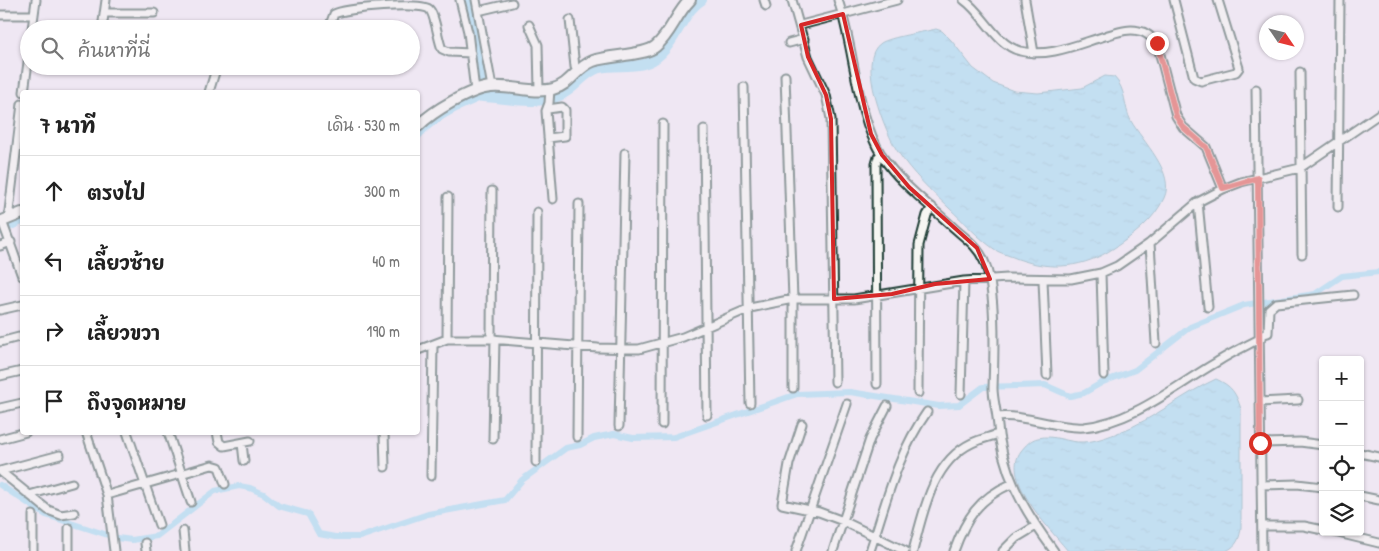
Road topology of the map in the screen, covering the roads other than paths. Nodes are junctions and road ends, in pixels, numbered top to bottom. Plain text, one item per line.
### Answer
1 (36, 0) edge
2 (106, 0) edge
3 (460, 0) edge
4 (476, 0) edge
5 (690, 0) edge
6 (792, 0) edge
7 (838, 0) edge
8 (897, 0) edge
9 (964, 0) edge
10 (1025, 0) edge
11 (1174, 0) edge
12 (1218, 0) edge
13 (1340, 0) edge
14 (887, 1) edge
15 (512, 3) dead end
16 (478, 11) junction
17 (104, 13) junction
18 (154, 13) dead end
19 (843, 14) junction
20 (34, 15) junction
21 (0, 16) edge
22 (33, 20) edge
23 (103, 20) edge
24 (332, 20) edge
25 (570, 20) dead end
26 (529, 25) dead end
27 (801, 25) junction
28 (804, 40) junction
29 (789, 44) dead end
30 (471, 53) junction
31 (1034, 53) junction
32 (578, 71) junction
33 (1300, 72) dead end
34 (26, 75) edge
35 (214, 75) edge
36 (785, 76) dead end
37 (744, 87) dead end
38 (483, 89) junction
39 (1256, 89) dead end
40 (24, 90) edge
41 (210, 90) edge
42 (547, 98) junction
43 (1379, 114) edge
44 (20, 120) edge
45 (420, 124) edge
46 (663, 124) dead end
47 (704, 129) dead end
48 (548, 138) junction
49 (1338, 141) junction
50 (625, 153) dead end
51 (882, 155) junction
52 (1300, 168) junction
53 (1258, 178) junction
54 (1223, 188) junction
55 (492, 191) dead end
56 (448, 197) dead end
57 (553, 199) dead end
58 (1198, 202) junction
59 (579, 204) dead end
60 (932, 207) junction
61 (1338, 207) dead end
62 (537, 212) dead end
63 (18, 214) edge
64 (4, 226) edge
65 (11, 242) junction
66 (1150, 243) junction
67 (0, 246) edge
68 (1302, 254) dead end
69 (20, 270) edge
70 (1101, 273) junction
71 (990, 279) junction
72 (1043, 280) junction
73 (964, 281) junction
74 (919, 288) junction
75 (1353, 295) dead end
76 (877, 296) junction
77 (793, 299) junction
78 (834, 299) junction
79 (20, 305) edge
80 (1208, 307) dead end
81 (750, 308) junction
82 (0, 310) edge
83 (706, 327) junction
84 (19, 337) dead end
85 (1261, 337) junction
86 (447, 339) junction
87 (493, 339) junction
88 (0, 342) edge
89 (536, 343) junction
90 (1156, 343) dead end
91 (663, 344) junction
92 (433, 345) junction
93 (578, 346) junction
94 (621, 348) junction
95 (420, 349) edge
96 (20, 371) edge
97 (1047, 375) dead end
98 (1104, 375) dead end
99 (0, 376) edge
100 (835, 382) dead end
101 (877, 384) dead end
102 (793, 388) dead end
103 (918, 393) dead end
104 (961, 394) dead end
105 (1298, 400) dead end
106 (1260, 402) junction
107 (20, 403) edge
108 (750, 403) dead end
109 (847, 404) dead end
110 (887, 406) dead end
111 (0, 408) edge
112 (927, 412) dead end
113 (707, 415) dead end
114 (997, 417) junction
115 (662, 424) dead end
116 (802, 424) dead end
117 (619, 426) dead end
118 (20, 434) edge
119 (998, 434) junction
120 (87, 435) edge
121 (128, 435) edge
122 (169, 435) edge
123 (218, 435) edge
124 (384, 435) edge
125 (577, 437) dead end
126 (0, 439) edge
127 (493, 439) dead end
128 (250, 441) dead end
129 (242, 443) junction
130 (1260, 443) junction
131 (1319, 444) edge
132 (1364, 454) edge
133 (60, 455) dead end
134 (1379, 457) edge
135 (244, 461) dead end
136 (536, 462) dead end
137 (385, 467) dead end
138 (0, 471) edge
139 (181, 473) junction
140 (431, 476) dead end
141 (72, 483) dead end
142 (225, 484) dead end
143 (1011, 484) junction
144 (144, 485) junction
145 (1261, 485) junction
146 (1319, 487) edge
147 (29, 494) junction
148 (107, 494) junction
149 (1364, 497) edge
150 (1379, 500) edge
151 (191, 502) dead end
152 (810, 510) junction
153 (74, 513) dead end
154 (33, 514) dead end
155 (843, 521) junction
156 (159, 525) dead end
157 (1036, 526) junction
158 (1262, 526) junction
159 (69, 528) dead end
160 (1319, 529) edge
161 (183, 531) dead end
162 (874, 536) junction
163 (1352, 536) edge
164 (1379, 542) edge
165 (145, 543) dead end
166 (33, 551) edge
167 (69, 551) edge
168 (114, 551) edge
169 (146, 551) edge
170 (185, 551) edge
171 (796, 551) edge
172 (833, 551) edge
173 (870, 551) edge
174 (905, 551) edge
175 (913, 551) edge
176 (954, 551) edge
177 (1003, 551) edge
178 (1054, 551) edge
179 (1262, 551) edge

1 - 20 street
2 - 17 street
3 - 30 street
4 - 16 street
5 - 32 street
6 - 27 street
7 - 19 street
8 - 14 street
9 - 31 street
10 - 31 street
11 - 12 street
13 - 49 street
14 - 19 street
15 - 16 street
16 - 38 street
17 - 18 street
17 - 23 street
19 - 27 street
19 - 51 street
20 - 21 street
20 - 22 street
24 - 30 street
25 - 32 street
26 - 42 street
27 - 28 street
28 - 29 street
28 - 78 street
30 - 38 street
31 - 54 street
32 - 42 street
33 - 52 street
34 - 40 street
35 - 41 street
36 - 77 street
37 - 81 street
38 - 42 street
38 - 45 street
39 - 53 street
42 - 48 street
42 - 48 street
43 - 49 street
44 - 63 street
46 - 91 street
47 - 83 street
48 - 57 street
49 - 52 street
49 - 61 street
50 - 94 street
51 - 60 street
51 - 76 street
52 - 53 street
52 - 68 street
53 - 54 street
53 - 85 street
54 - 58 street
55 - 87 street
56 - 86 street
58 - 66 street
58 - 80 street
59 - 93 street
60 - 71 street
60 - 74 street
62 - 89 street
63 - 64 street
64 - 65 street
65 - 67 street
65 - 69 street
66 - 70 street
66 - 90 street
70 - 72 street
70 - 98 street
71 - 72 street
71 - 73 street
71 - 114 street
72 - 97 street
73 - 74 street
73 - 104 street
74 - 76 street
74 - 103 street
75 - 85 street
76 - 78 street
76 - 101 street
77 - 78 street
77 - 81 street
77 - 102 street
78 - 100 street
79 - 82 street
81 - 83 street
81 - 108 street
83 - 91 street
83 - 113 street
84 - 88 street
85 - 106 street
85 - 114 street
86 - 87 street
86 - 92 street
87 - 89 street
87 - 127 street
89 - 93 street
89 - 136 street
91 - 94 street
91 - 115 street
92 - 95 street
92 - 140 street
93 - 94 street
93 - 125 street
94 - 117 street
96 - 99 street
105 - 106 street
106 - 130 street
107 - 111 street
109 - 152 street
110 - 155 street
112 - 162 street
114 - 119 street
116 - 152 street
118 - 126 street
119 - 143 street
119 - 175 street
120 - 148 street
121 - 144 street
122 - 139 street
123 - 129 street
124 - 137 street
128 - 129 street
129 - 135 street
130 - 131 street
130 - 145 street
132 - 134 street
133 - 138 street
138 - 147 street
139 - 142 street
139 - 144 street
139 - 151 street
141 - 147 street
143 - 157 street
143 - 176 street
144 - 148 street
144 - 156 street
145 - 146 street
145 - 158 street
147 - 153 street
148 - 168 street
149 - 150 street
152 - 155 street
152 - 171 street
154 - 166 street
155 - 162 street
155 - 172 street
157 - 177 street
157 - 178 street
158 - 160 street
158 - 179 street
159 - 167 street
161 - 170 street
162 - 173 street
162 - 174 street
163 - 164 street
165 - 169 street

